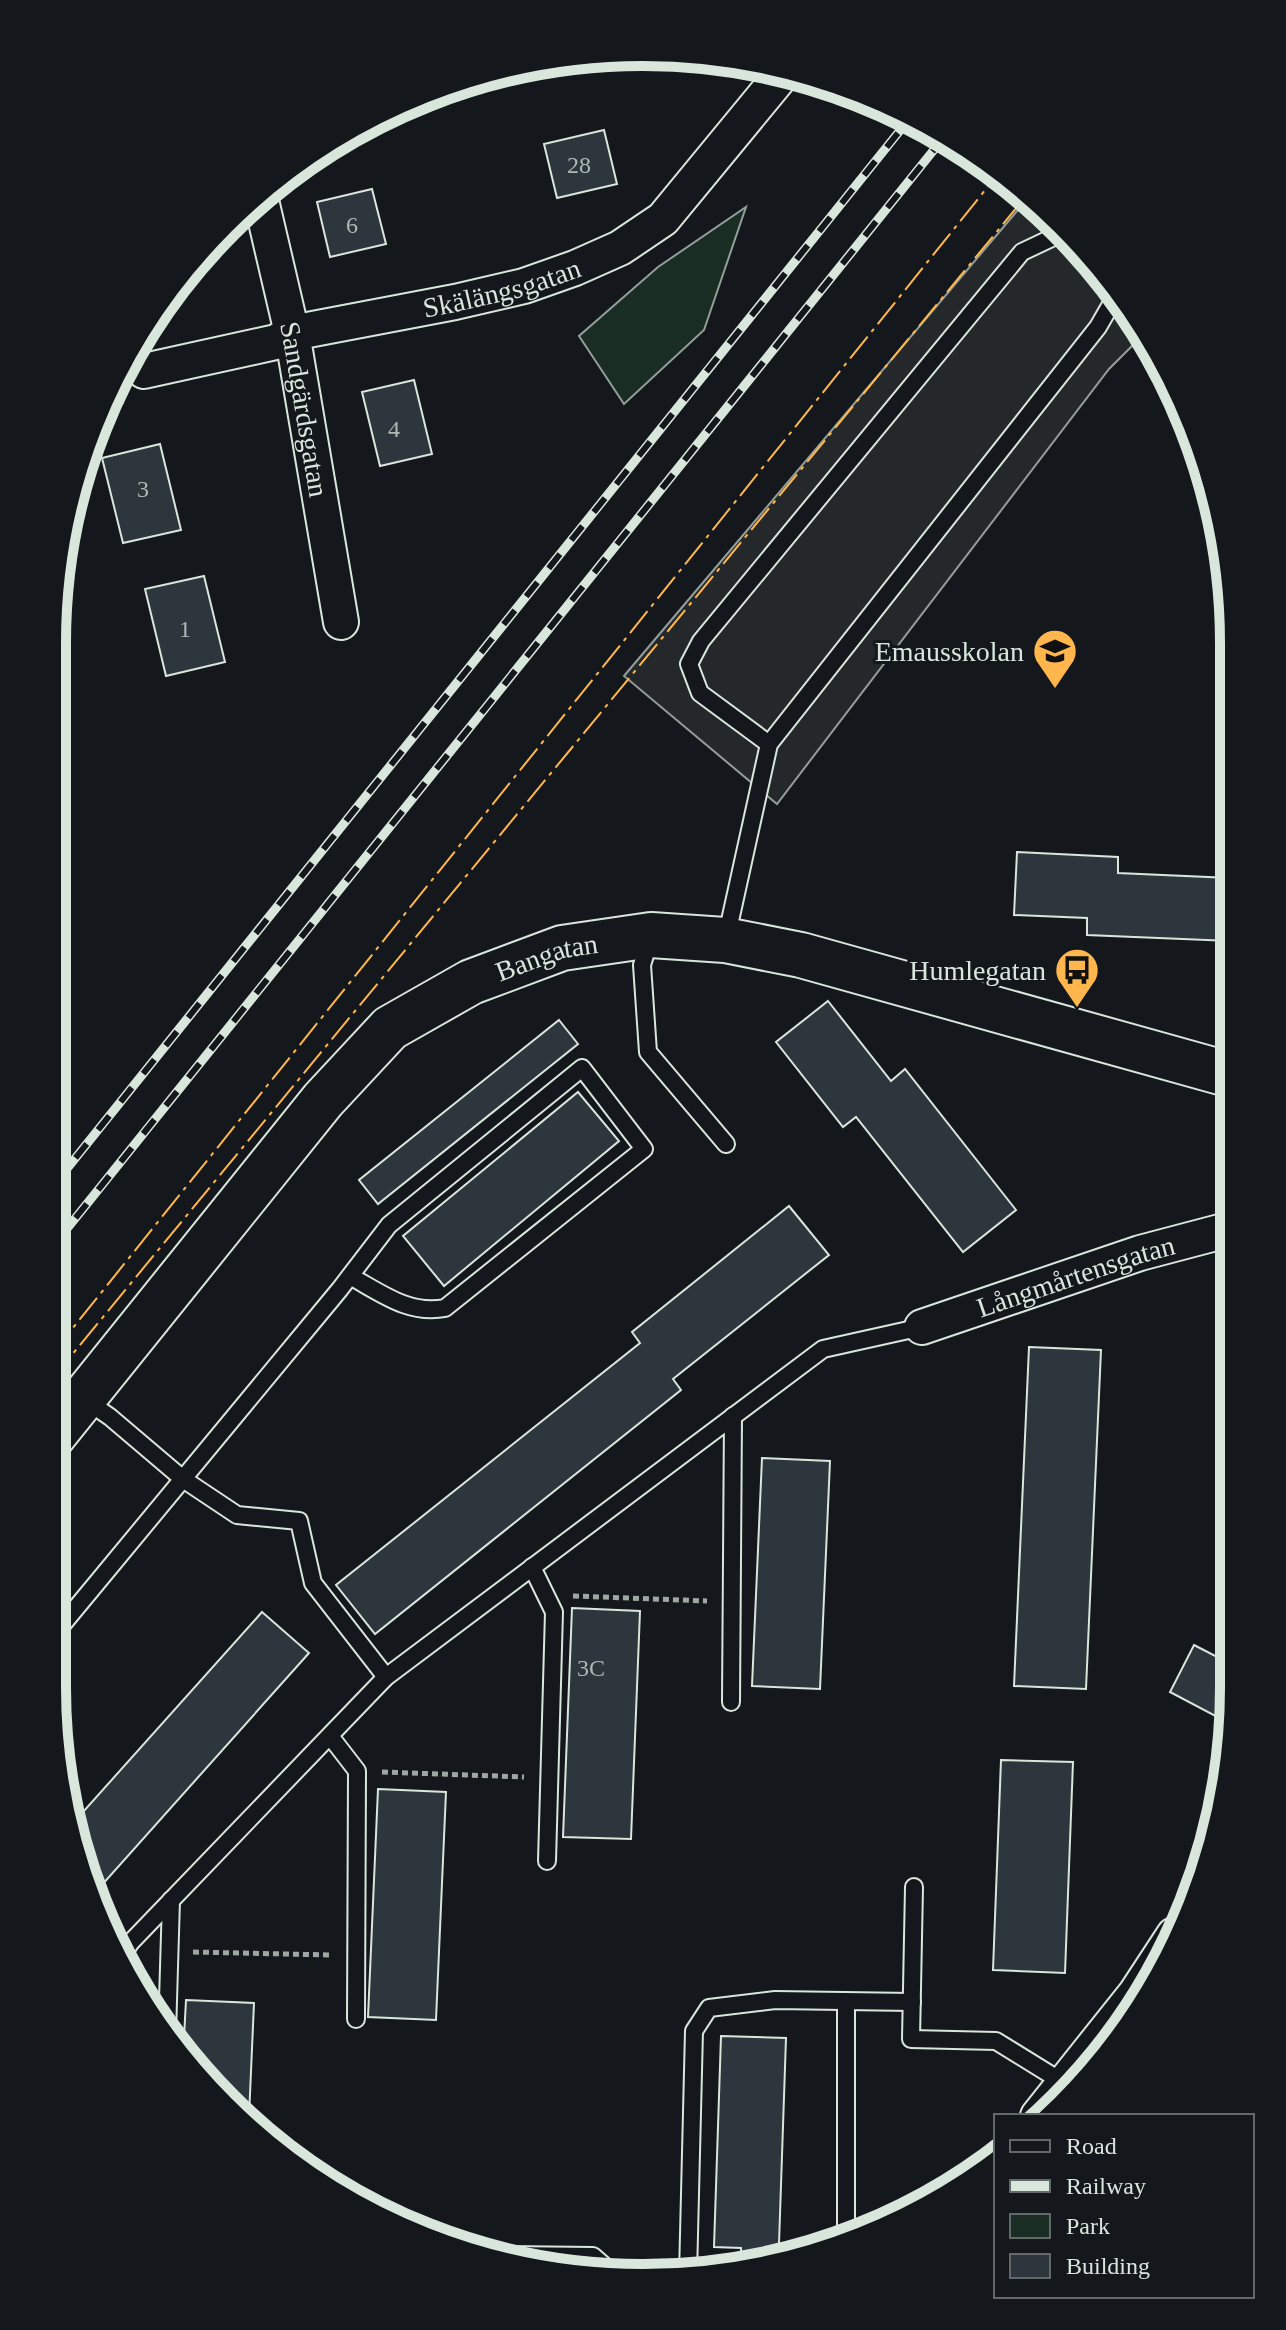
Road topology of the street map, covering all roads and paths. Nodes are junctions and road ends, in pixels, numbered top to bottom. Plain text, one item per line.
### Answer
1 (776, 82) edge
2 (263, 209) edge
3 (1053, 237) edge
4 (1111, 305) edge
5 (292, 333) junction
6 (144, 371) dead end
7 (341, 622) dead end
8 (769, 744) junction
9 (651, 935) junction
10 (725, 940) junction
11 (1220, 1072) edge
12 (726, 1144) dead end
13 (1220, 1232) edge
14 (350, 1276) junction
15 (922, 1327) joint
16 (83, 1398) junction
17 (733, 1416) junction
18 (66, 1419) edge
19 (183, 1479) junction
20 (532, 1567) junction
21 (546, 1595) junction
22 (732, 1602) junction
23 (66, 1620) edge
24 (386, 1677) junction
25 (731, 1702) dead end
26 (330, 1736) junction
27 (357, 1771) junction
28 (549, 1777) junction
29 (547, 1861) dead end
30 (914, 1887) dead end
31 (171, 1900) junction
32 (129, 1947) edge
33 (169, 1951) junction
34 (356, 1956) junction
35 (846, 2001) junction
36 (912, 2002) junction
37 (167, 2014) edge
38 (356, 2019) dead end
39 (1112, 2023) edge
40 (1076, 2069) edge
41 (1063, 2082) edge
42 (846, 2226) edge
43 (546, 2255) edge
44 (688, 2262) edge
45 (600, 2263) edge

1 - 5 street, Skälängsgatan
2 - 5 street, Sandgärdsgatan
3 - 8 lane
4 - 8 lane
5 - 6 street, Skälängsgatan
5 - 7 street, Sandgärdsgatan
8 - 10 lane
9 - 10 street, Bangatan
9 - 12 lane
9 - 16 street, Bangatan
10 - 11 street, Bangatan
13 - 15 street, Långmårtensgatan
14 - 14 lane
14 - 19 lane
15 - 17 lane
16 - 18 street, Bangatan
16 - 19 lane
17 - 20 lane
17 - 22 lane
19 - 23 lane
19 - 24 lane
20 - 21 lane
20 - 24 lane
21 - 22 path
21 - 28 lane
22 - 25 lane
24 - 26 lane
26 - 27 lane
26 - 31 lane
27 - 28 path
27 - 34 lane
28 - 29 lane
30 - 36 lane
31 - 32 lane
31 - 33 lane
33 - 34 path
33 - 37 lane
34 - 38 lane
35 - 36 lane
35 - 42 lane
35 - 44 lane
36 - 41 lane
39 - 40 street
43 - 45 lane

